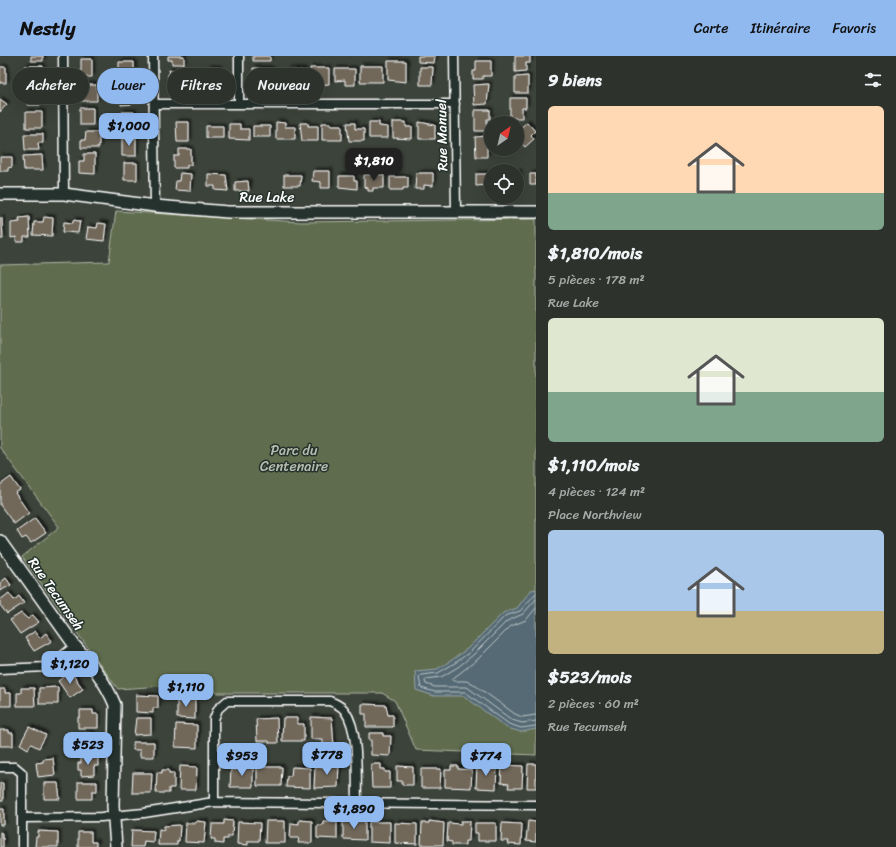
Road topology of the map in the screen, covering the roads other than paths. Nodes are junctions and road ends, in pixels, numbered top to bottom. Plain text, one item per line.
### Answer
1 (63, 56) edge
2 (153, 56) edge
3 (239, 56) edge
4 (454, 56) edge
5 (153, 68) edge
6 (238, 103) junction
7 (154, 104) edge
8 (159, 104) edge
9 (454, 104) junction
10 (0, 194) edge
11 (64, 194) junction
12 (155, 206) junction
13 (536, 212) edge
14 (456, 213) junction
15 (0, 541) edge
16 (75, 646) junction
17 (0, 669) edge
18 (0, 767) edge
19 (214, 802) junction
20 (357, 803) junction
21 (536, 805) edge
22 (115, 816) junction
23 (23, 818) junction
24 (22, 847) edge
25 (116, 847) edge

1 - 11 street
2 - 5 street
3 - 6 street
4 - 9 street, Rue Manuel
6 - 8 street
6 - 9 street
7 - 12 street
9 - 14 street, Rue Manuel
10 - 11 street, Rue Lake
11 - 12 street, Rue Lake
12 - 14 street, Rue Lake
13 - 14 street, Rue Lake
15 - 16 street, Rue Tecumseh
16 - 17 street
16 - 22 street, Rue Tecumseh
18 - 23 street
19 - 20 street
19 - 20 street
19 - 22 street
20 - 21 street
22 - 23 street
22 - 25 street, Rue Tecumseh
23 - 24 street

